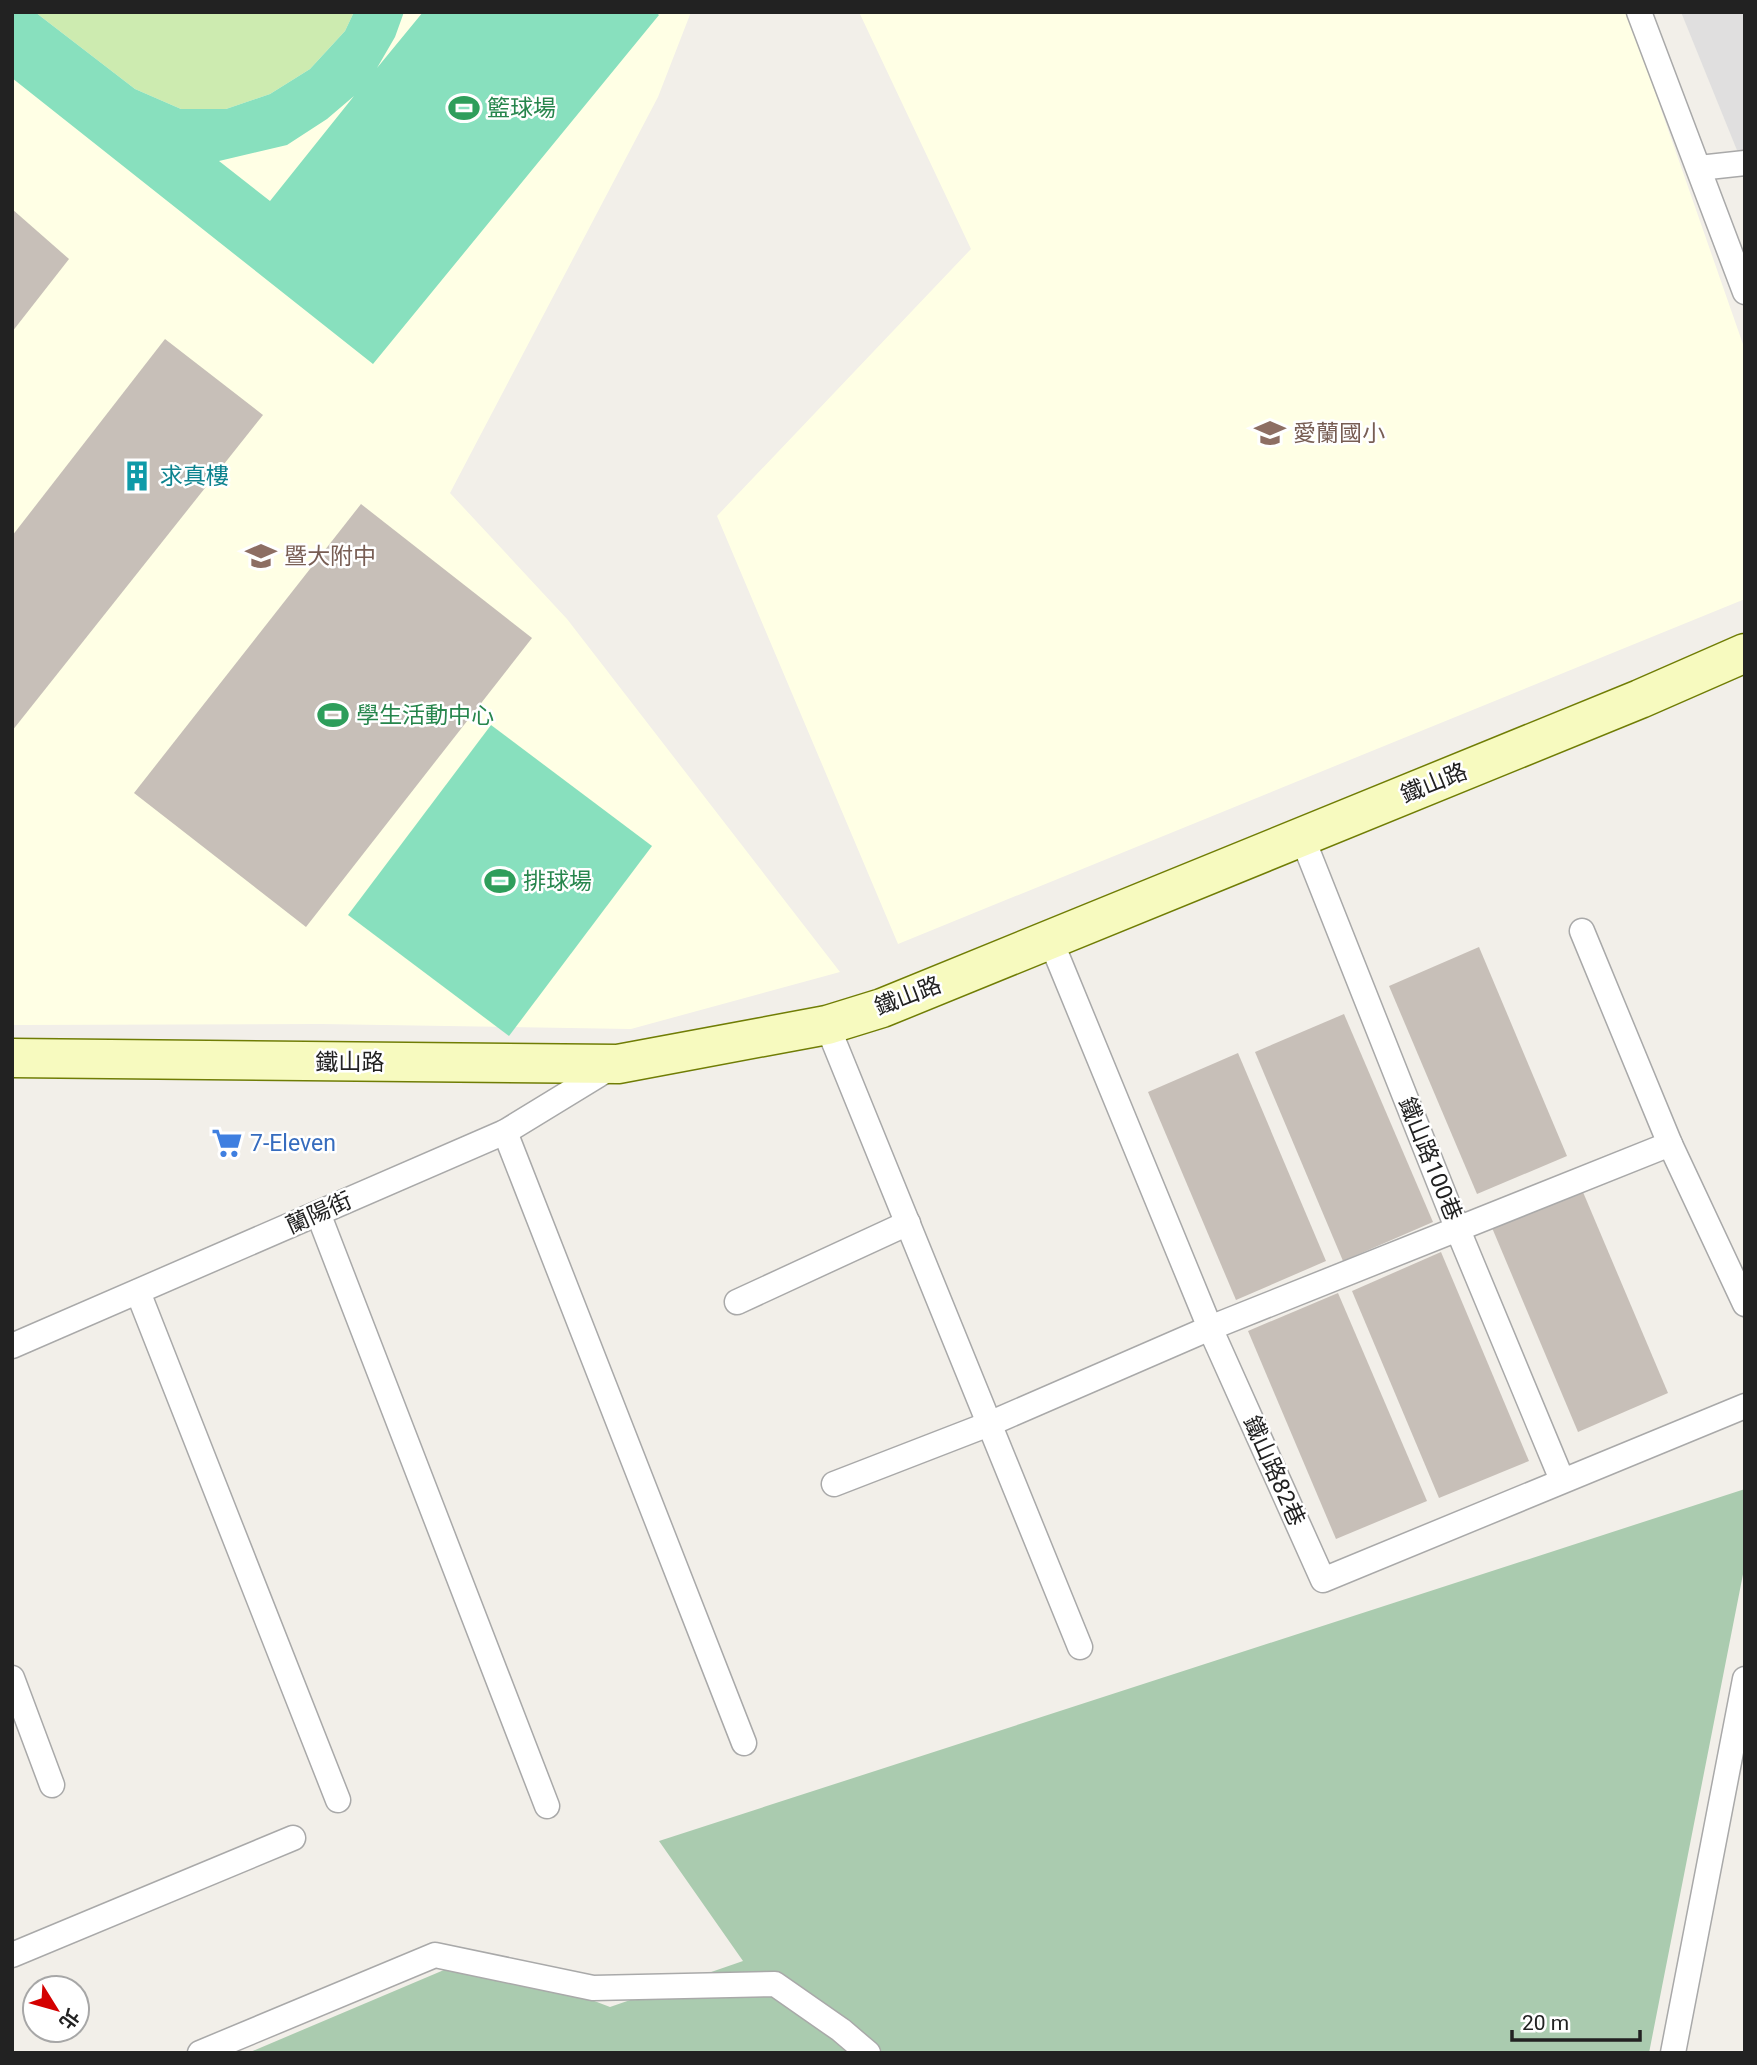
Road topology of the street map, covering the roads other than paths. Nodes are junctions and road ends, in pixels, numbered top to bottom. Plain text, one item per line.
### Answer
1 (1639, 12) edge
2 (1745, 163) edge
3 (1699, 168) junction
4 (1745, 292) edge
5 (1745, 653) edge
6 (1302, 837) junction
7 (1582, 931) dead end
8 (1050, 939) junction
9 (827, 1025) junction
10 (12, 1059) edge
11 (618, 1063) junction
12 (505, 1132) junction
13 (1670, 1144) junction
14 (318, 1213) junction
15 (908, 1223) junction
16 (1458, 1230) junction
17 (138, 1292) junction
18 (737, 1302) dead end
19 (1745, 1304) edge
20 (1210, 1328) junction
21 (12, 1346) edge
22 (1745, 1406) edge
23 (989, 1424) junction
24 (1562, 1480) junction
25 (834, 1485) dead end
26 (1080, 1647) dead end
27 (12, 1678) edge
28 (1745, 1679) edge
29 (744, 1742) dead end
30 (52, 1785) dead end
31 (338, 1800) dead end
32 (547, 1806) dead end
33 (293, 1838) dead end
34 (12, 1955) edge
35 (200, 2053) edge
36 (868, 2053) edge
37 (1673, 2053) edge

1 - 3 lane
2 - 3 lane
3 - 4 lane
5 - 6 street, 鐵山路
6 - 8 street, 鐵山路
6 - 16 lane, 鐵山路100巷
7 - 13 lane
8 - 9 street, 鐵山路
8 - 20 lane, 鐵山路82巷
9 - 11 street, 鐵山路
9 - 15 lane
10 - 11 street, 鐵山路
11 - 12 lane, 蘭陽街
12 - 14 lane, 蘭陽街
12 - 29 lane
13 - 16 lane
13 - 19 lane
14 - 17 lane, 蘭陽街
14 - 32 lane
15 - 18 lane
15 - 23 lane
16 - 20 lane
16 - 24 lane, 鐵山路100巷
17 - 21 lane, 蘭陽街
17 - 31 lane
20 - 23 lane
20 - 24 lane, 鐵山路82巷
22 - 24 lane, 鐵山路82巷
23 - 25 lane
23 - 26 lane
27 - 30 lane
28 - 37 lane
33 - 34 lane
35 - 36 lane

